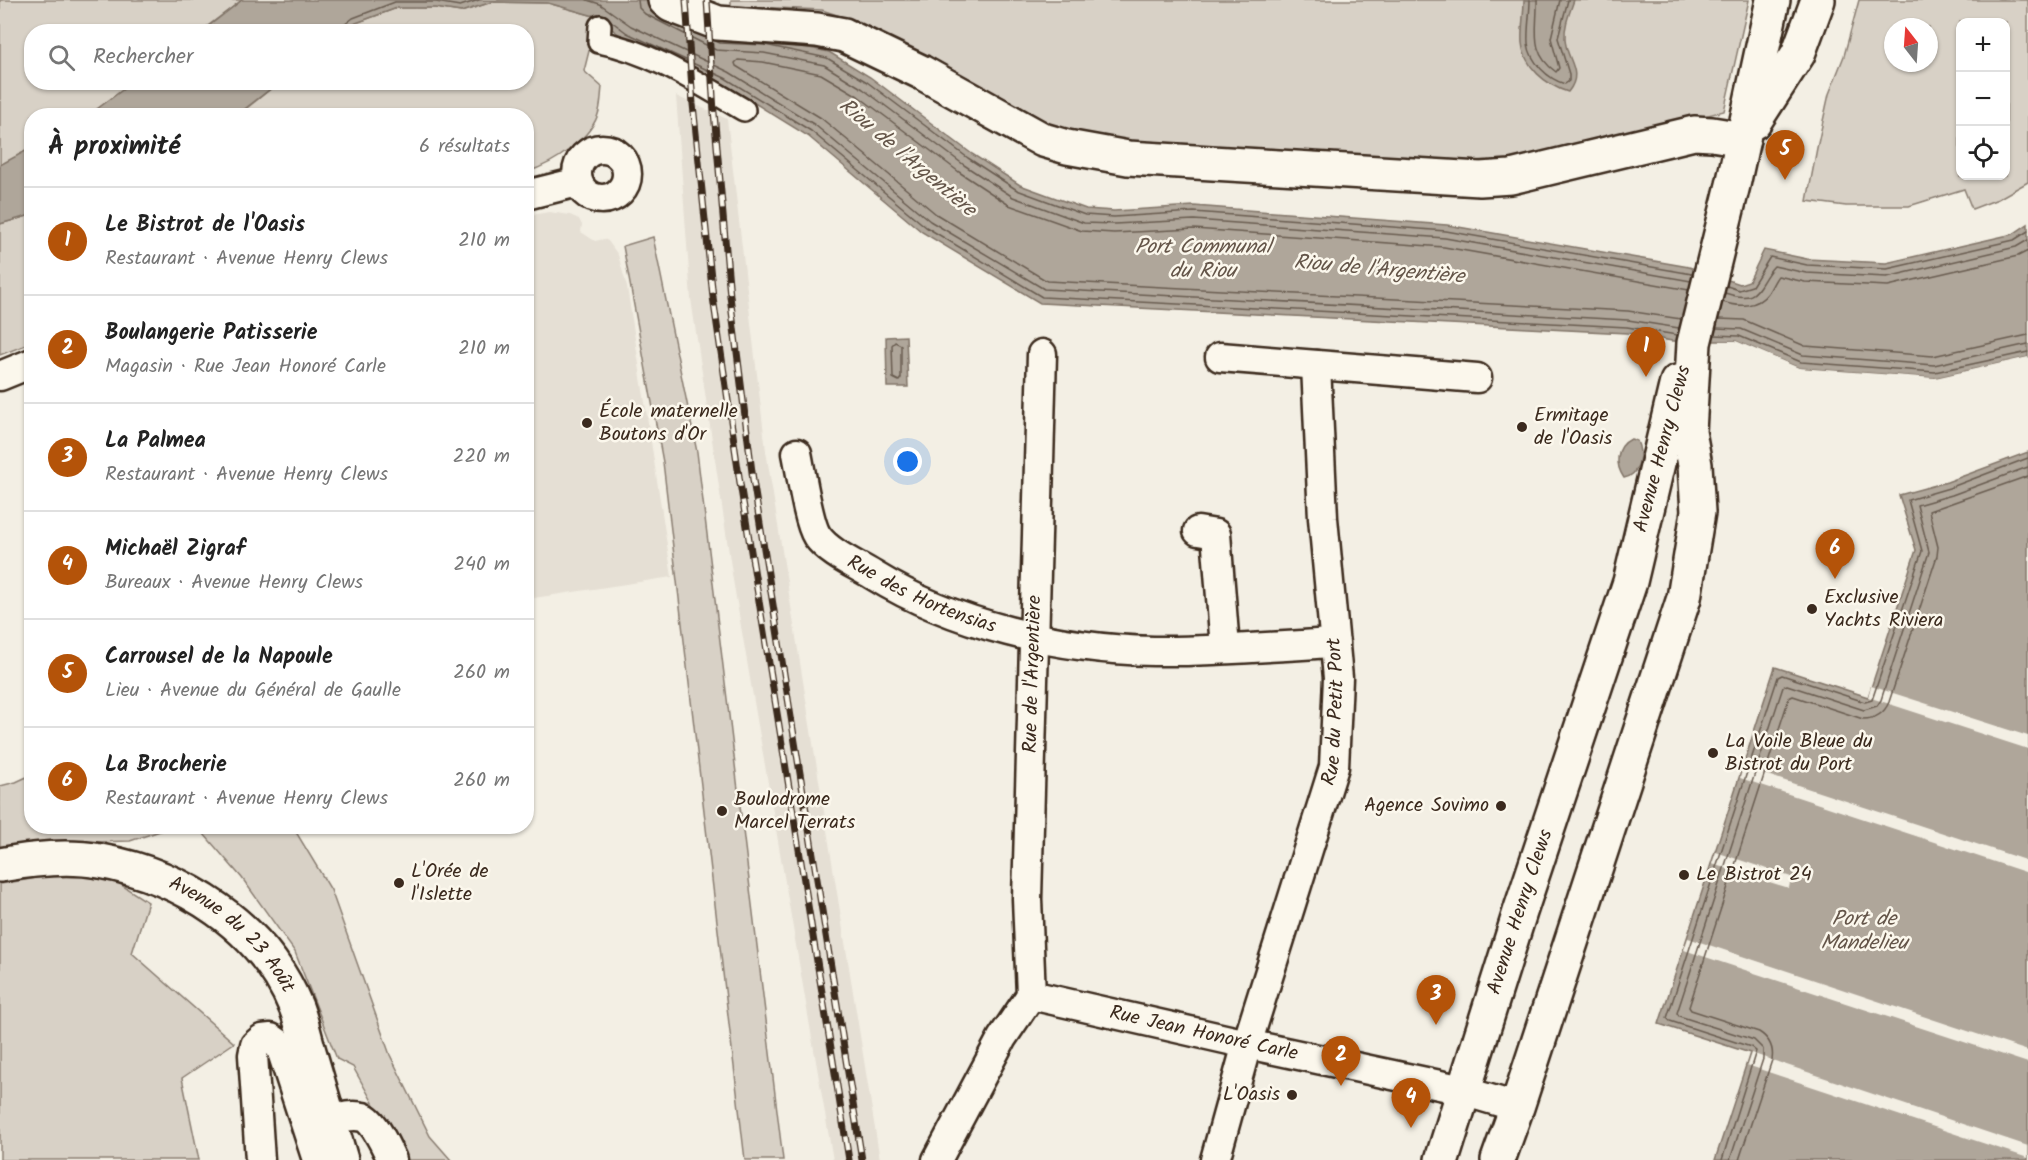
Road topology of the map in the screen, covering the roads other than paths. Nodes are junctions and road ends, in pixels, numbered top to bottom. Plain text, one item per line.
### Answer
1 (1773, 0) edge
2 (1818, 0) edge
3 (668, 2) edge
4 (600, 26) dead end
5 (744, 111) dead end
6 (1743, 139) junction
7 (578, 182) dead end
8 (534, 193) edge
9 (1694, 343) junction
10 (1042, 354) dead end
11 (1220, 357) dead end
12 (1316, 365) junction
13 (24, 366) edge
14 (0, 376) edge
15 (1477, 378) dead end
16 (797, 453) dead end
17 (1198, 531) dead end
18 (1034, 638) junction
19 (1335, 643) junction
20 (1225, 648) junction
21 (0, 865) edge
22 (1030, 995) junction
23 (1247, 1044) junction
24 (1465, 1092) junction
25 (1517, 1107) junction
26 (329, 1120) junction
27 (260, 1160) edge
28 (317, 1160) edge
29 (341, 1160) edge
30 (392, 1160) edge
31 (937, 1160) edge
32 (1215, 1160) edge
33 (1442, 1160) edge
34 (1498, 1160) edge

1 - 6 main road
2 - 6 main road
3 - 6 main road
4 - 5 street
6 - 9 main road
7 - 8 street
9 - 24 main road, Avenue Henry Clews
9 - 25 main road, Avenue Henry Clews
10 - 18 street, Rue de l'Argentière
11 - 12 street
12 - 15 street
12 - 19 street, Rue du Petit Port
13 - 14 street
16 - 18 street, Rue des Hortensias
17 - 20 street
18 - 20 street, Rue des Hortensias
18 - 22 street, Rue de l'Argentière
19 - 20 street, Rue des Hortensias
19 - 23 street, Rue du Petit Port
21 - 26 main road, Avenue du 23 Août
22 - 23 street, Rue Jean Honoré Carle
22 - 31 street
23 - 24 street, Rue Jean Honoré Carle
23 - 32 street, Rue du Petit Port
24 - 25 street, Rue Jean Honoré Carle
24 - 33 main road, Avenue Henry Clews
25 - 34 main road, Avenue Henry Clews
26 - 29 main road, Avenue du 23 Août
26 - 30 street
27 - 28 street

